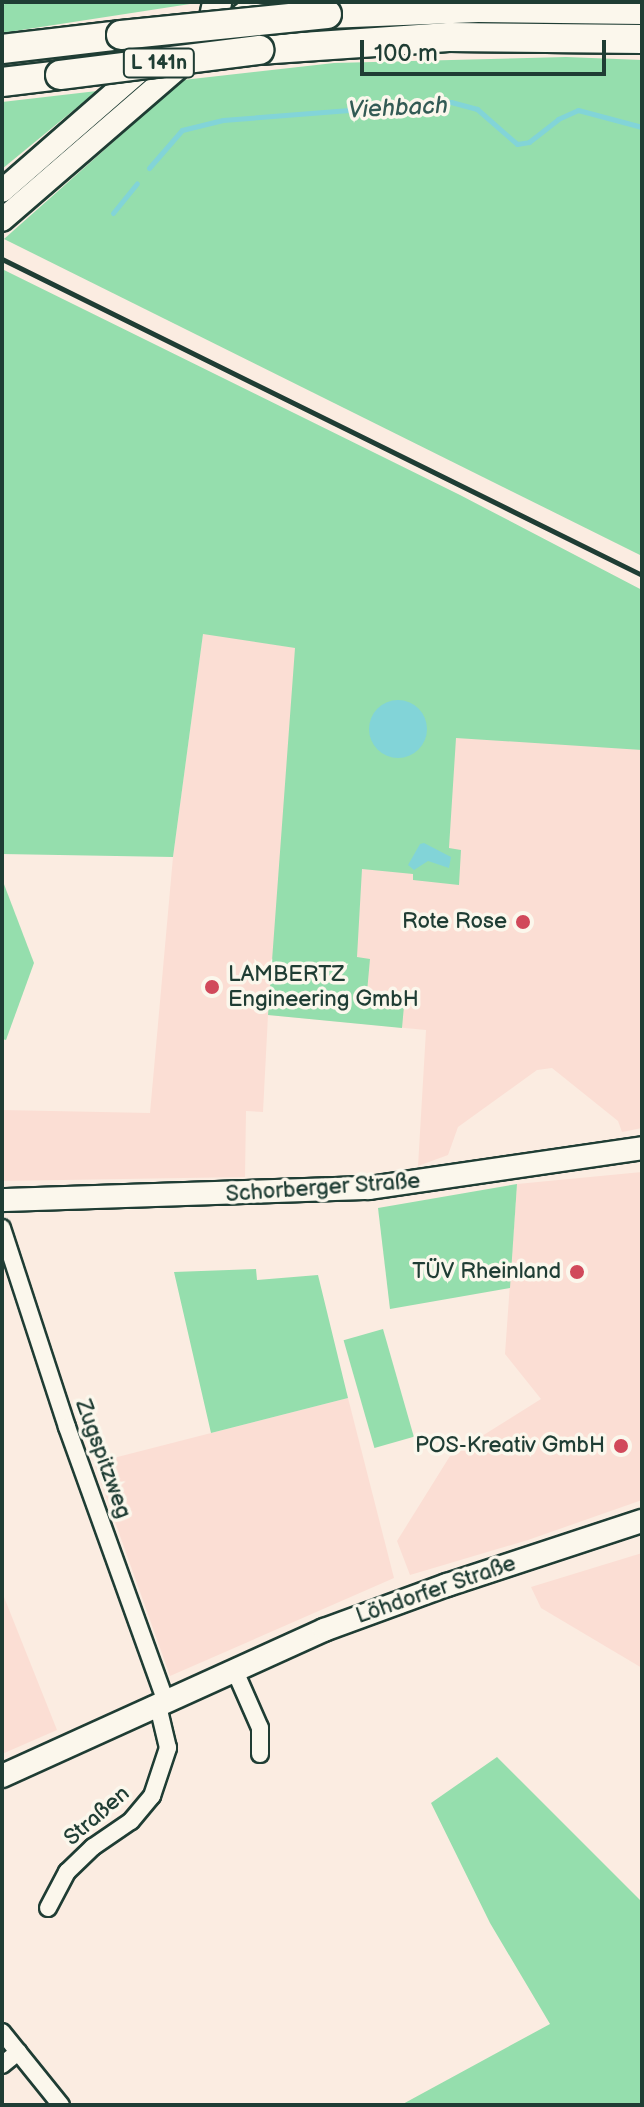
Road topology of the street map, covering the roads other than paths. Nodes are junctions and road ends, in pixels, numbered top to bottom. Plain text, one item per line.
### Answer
1 (258, 2) edge
2 (218, 3) edge
3 (642, 10) edge
4 (642, 39) edge
5 (2, 49) edge
6 (198, 51) junction
7 (2, 82) edge
8 (2, 191) edge
9 (2, 220) edge
10 (642, 1148) edge
11 (2, 1200) edge
12 (2, 1228) edge
13 (642, 1521) edge
14 (235, 1671) junction
15 (162, 1704) junction
16 (260, 1754) dead end
17 (2, 1776) edge
18 (48, 1908) dead end
19 (2, 2032) edge
20 (18, 2052) junction
21 (2, 2065) edge
22 (61, 2105) edge

1 - 6 main road
2 - 6 highway
2 - 8 main road
3 - 5 highway, L 141n, bridge
4 - 7 highway, L 141n, bridge
6 - 9 main road
10 - 11 main road, Schorberger Straße
12 - 15 street, Zugspitzweg
13 - 14 main road, Löhdorfer Straße
14 - 15 main road, Löhdorfer Straße
14 - 16 street
15 - 17 main road, Löhdorfer Straße
15 - 18 street, Straßen
19 - 20 street
20 - 21 street
20 - 22 street

